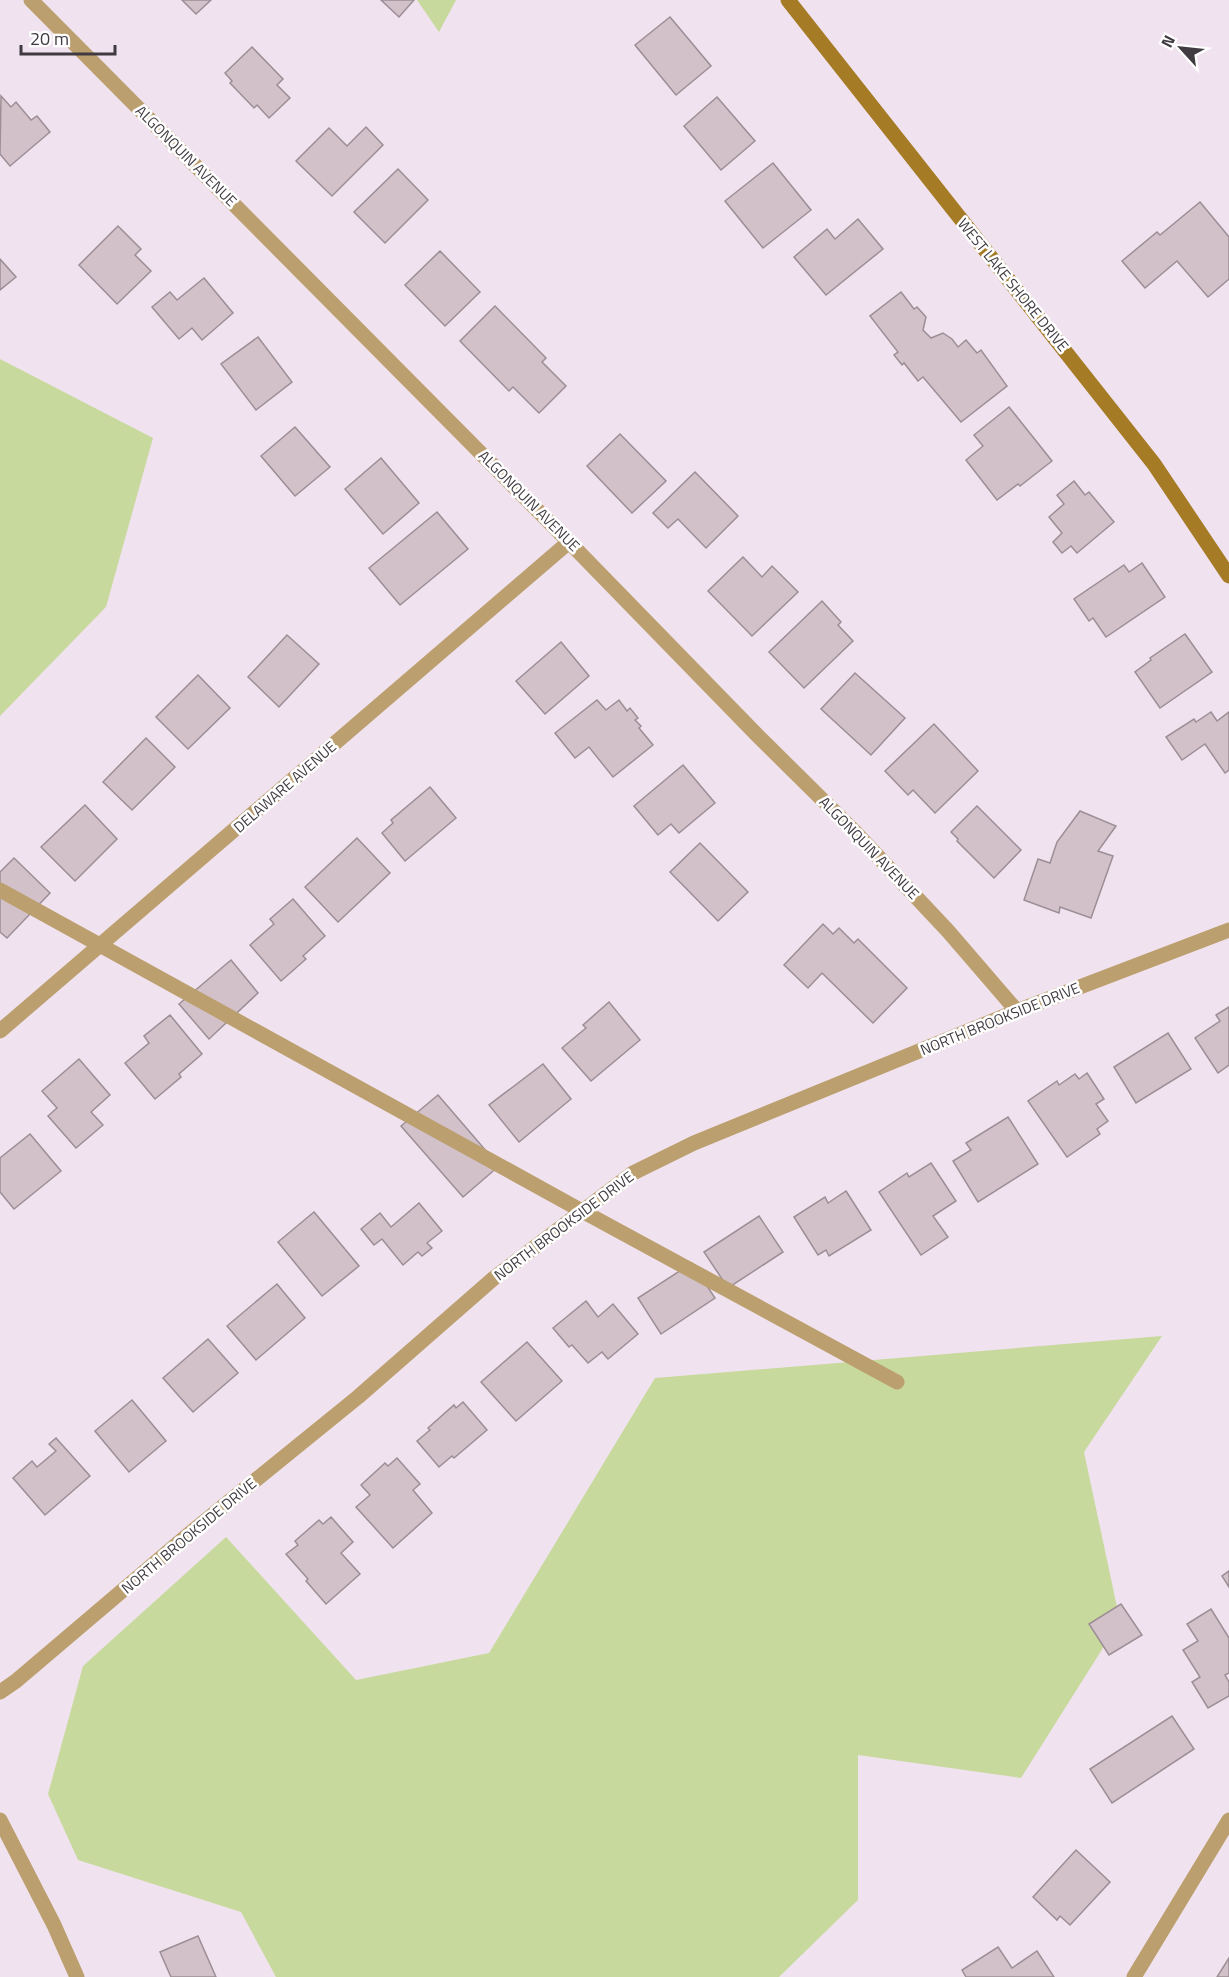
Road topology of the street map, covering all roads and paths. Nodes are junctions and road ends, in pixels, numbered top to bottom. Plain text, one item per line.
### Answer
1 (31, 0) edge
2 (788, 0) edge
3 (569, 542) junction
4 (1229, 576) edge
5 (0, 890) edge
6 (1229, 930) edge
7 (100, 946) junction
8 (1017, 1011) junction
9 (0, 1031) edge
10 (582, 1211) junction
11 (897, 1382) dead end
12 (0, 1692) edge
13 (0, 1820) edge
14 (1229, 1820) edge
15 (77, 1977) edge
16 (1134, 1977) edge

1 - 3 street, ALGONQUIN AVENUE
2 - 4 street, WEST LAKE SHORE DRIVE
3 - 7 street, DELAWARE AVENUE
3 - 8 street, ALGONQUIN AVENUE
5 - 7 street
6 - 8 street, NORTH BROOKSIDE DRIVE
7 - 9 street, DELAWARE AVENUE
7 - 10 street
8 - 10 street, NORTH BROOKSIDE DRIVE
10 - 11 street
10 - 12 street, NORTH BROOKSIDE DRIVE
13 - 15 street
14 - 16 street

